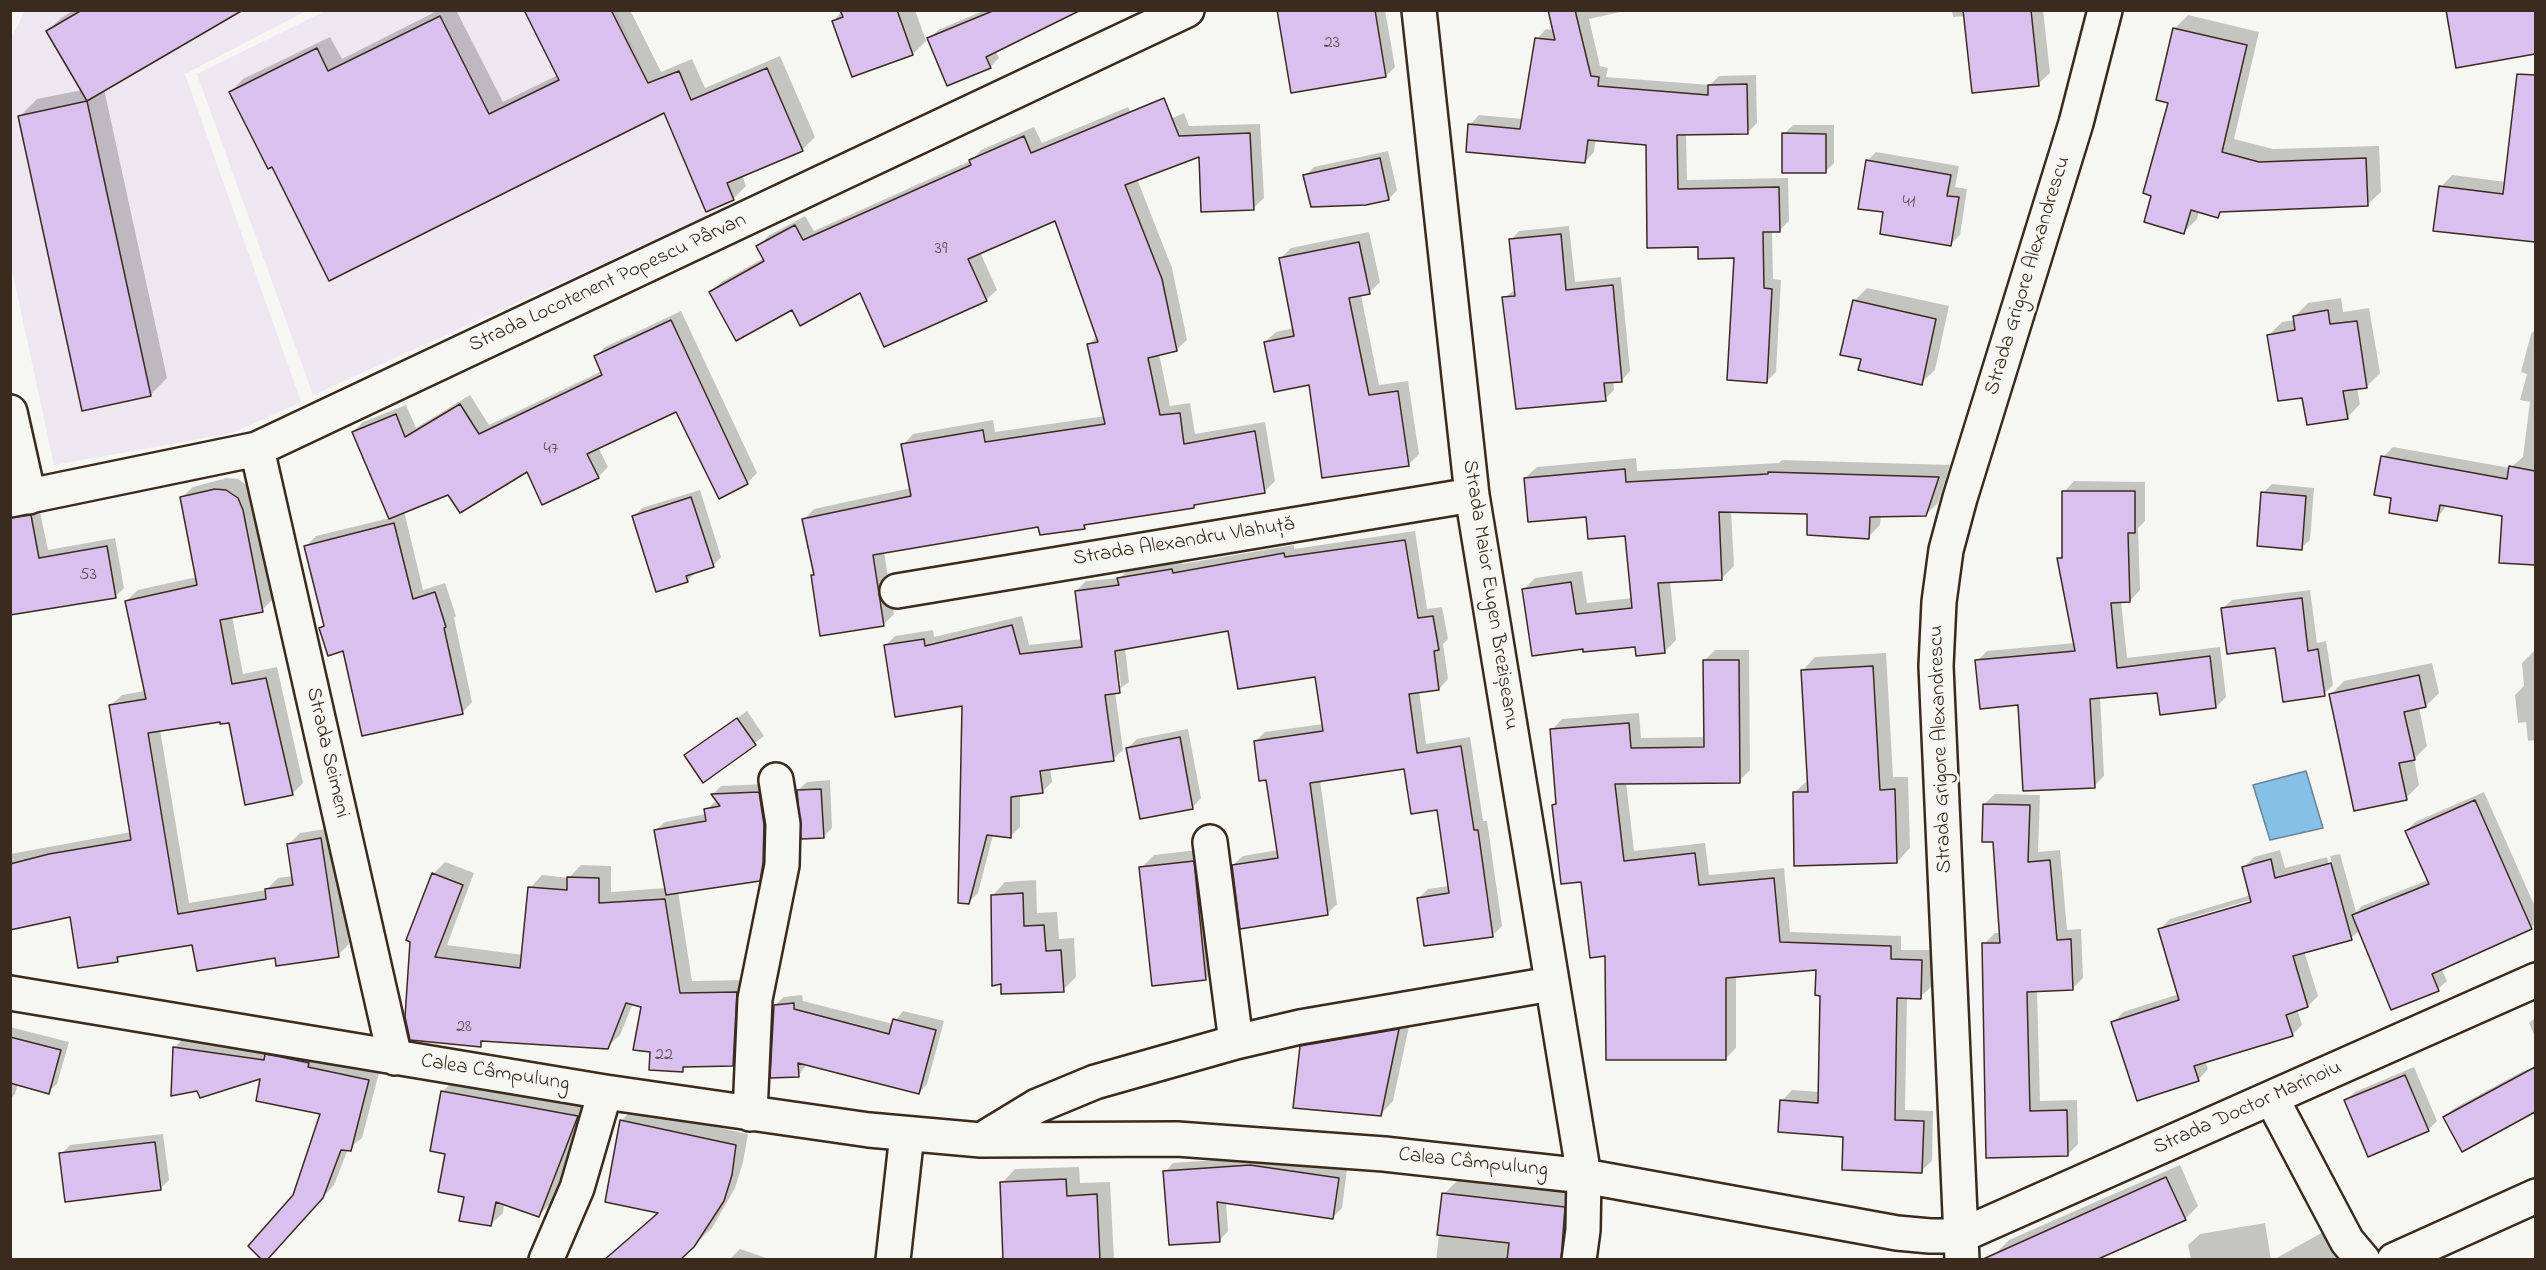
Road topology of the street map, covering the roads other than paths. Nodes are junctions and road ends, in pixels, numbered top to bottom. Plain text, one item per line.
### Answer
1 (1187, 10) edge
2 (1419, 10) edge
3 (2105, 10) edge
4 (10, 412) edge
5 (257, 449) junction
6 (1472, 495) junction
7 (20, 499) edge
8 (897, 591) dead end
9 (776, 780) dead end
10 (1210, 842) dead end
11 (2535, 980) edge
12 (1551, 984) junction
13 (10, 993) edge
14 (1236, 1042) junction
15 (395, 1058) junction
16 (604, 1092) junction
17 (2272, 1099) junction
18 (750, 1114) junction
19 (907, 1134) junction
20 (981, 1140) junction
21 (1584, 1176) junction
22 (2535, 1196) edge
23 (1961, 1248) edge
24 (546, 1260) edge
25 (893, 1260) edge
26 (1579, 1260) edge
27 (2363, 1260) edge
28 (2394, 1260) edge

1 - 5 street, Strada Locotenent Popescu Pârvan
2 - 6 street, Strada Maior Eugen Brezișeanu
3 - 23 street, Strada Grigore Alexandrescu
4 - 7 street
5 - 7 street, Strada Locotenent Popescu Pârvan
5 - 15 street, Strada Seimeni
6 - 8 street, Strada Alexandru Vlahuță
6 - 12 street, Strada Maior Eugen Brezișeanu
9 - 18 street
10 - 14 street
11 - 17 street, Strada Doctor Marinoiu
12 - 14 street
12 - 21 street, Strada Maior Eugen Brezișeanu
13 - 15 street, Calea Câmpulung
14 - 20 street
15 - 16 street, Calea Câmpulung
16 - 18 street, Calea Câmpulung
16 - 24 street
17 - 23 street, Strada Doctor Marinoiu
17 - 27 street
18 - 19 street, Calea Câmpulung
19 - 20 street, Calea Câmpulung
19 - 25 street
20 - 21 street, Calea Câmpulung
21 - 23 street, Calea Câmpulung
21 - 26 street, Strada Maior Eugen Brezișeanu
22 - 28 street

